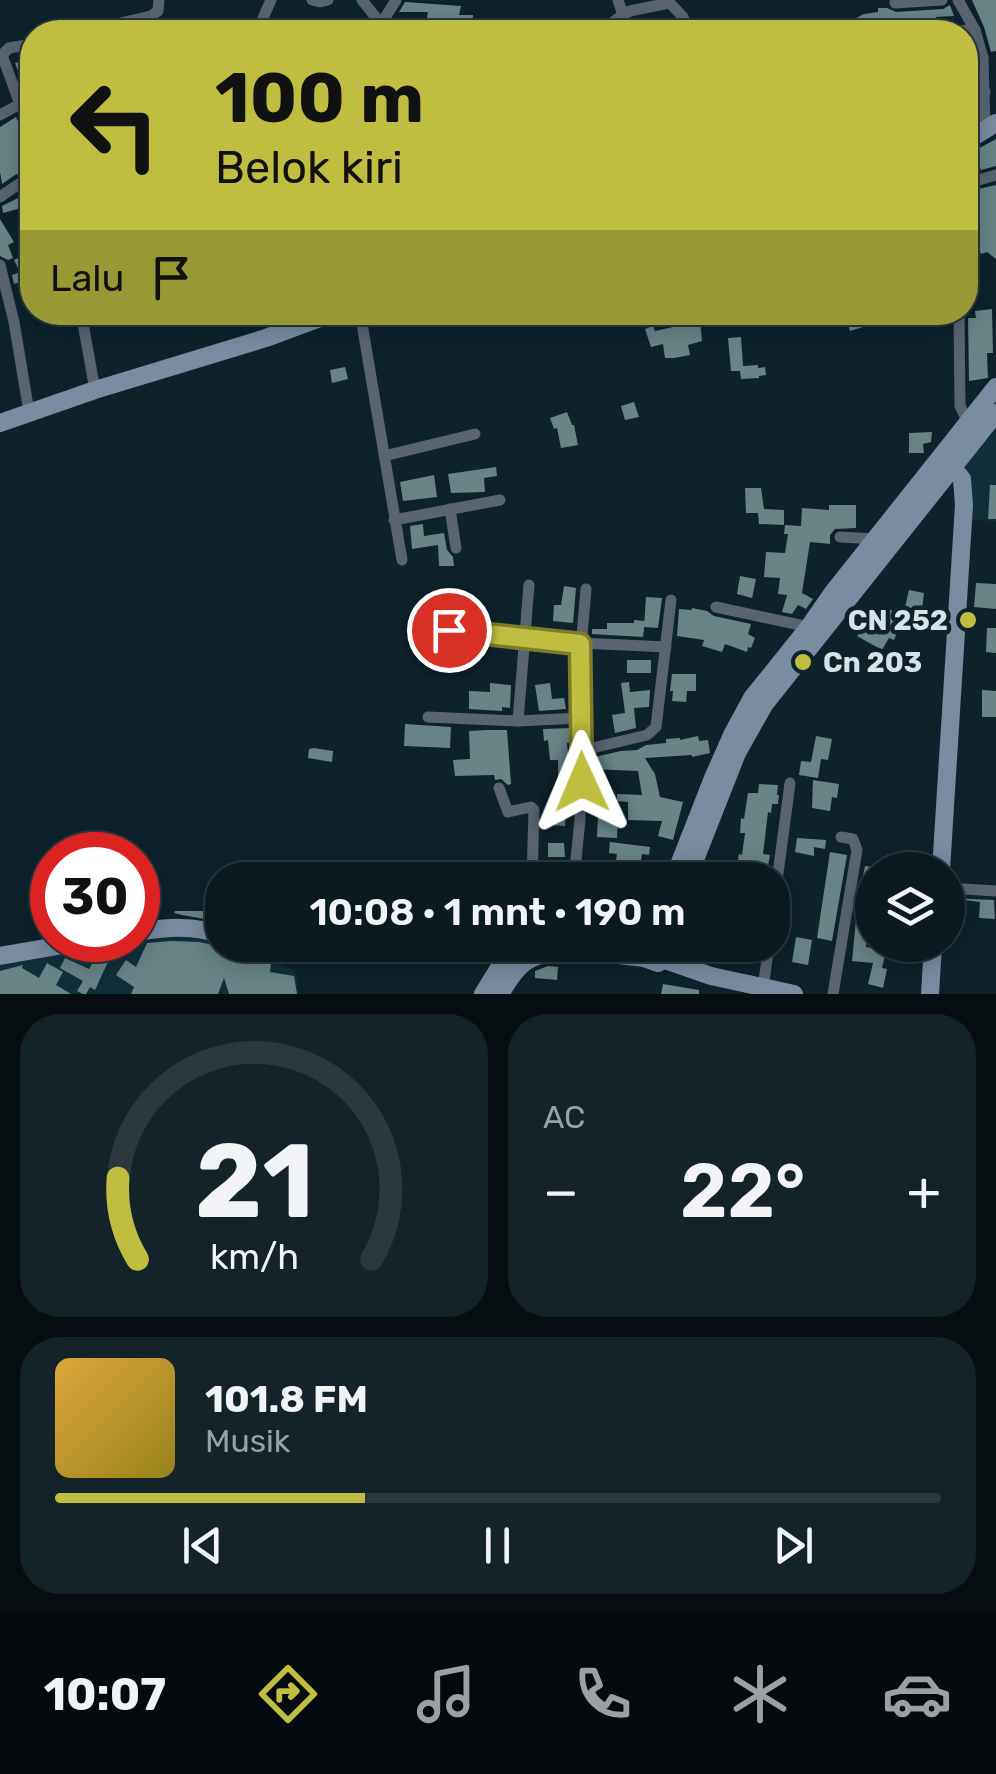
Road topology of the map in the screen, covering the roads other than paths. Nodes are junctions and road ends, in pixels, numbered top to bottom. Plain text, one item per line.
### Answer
1 (159, 0) edge
2 (271, 0) edge
3 (312, 0) edge
4 (328, 0) edge
5 (618, 0) edge
6 (942, 0) edge
7 (668, 1) edge
8 (895, 3) dead end
9 (623, 15) junction
10 (263, 18) dead end
11 (134, 20) edge
12 (616, 20) edge
13 (978, 39) edge
14 (20, 46) edge
15 (978, 58) edge
16 (984, 58) junction
17 (978, 92) edge
18 (985, 92) junction
19 (20, 104) joint
20 (0, 115) edge
21 (991, 126) edge
22 (0, 265) edge
23 (83, 325) edge
24 (301, 325) edge
25 (362, 325) edge
26 (960, 325) edge
27 (996, 387) edge
28 (95, 390) junction
29 (30, 412) junction
30 (996, 413) edge
31 (968, 422) junction
32 (0, 423) edge
33 (474, 434) dead end
34 (956, 454) junction
35 (384, 456) junction
36 (500, 500) dead end
37 (450, 509) junction
38 (394, 520) junction
39 (840, 537) dead end
40 (877, 539) junction
41 (456, 548) dead end
42 (402, 560) dead end
43 (529, 584) dead end
44 (586, 589) dead end
45 (671, 600) dead end
46 (716, 607) dead end
47 (922, 622) dead end
48 (956, 626) junction
49 (816, 629) junction
50 (449, 630) dead end
51 (525, 639) junction
52 (580, 644) junction
53 (666, 648) junction
54 (428, 717) dead end
55 (580, 718) junction
56 (518, 720) junction
57 (580, 751) junction
58 (790, 783) dead end
59 (498, 788) dead end
60 (841, 837) dead end
61 (942, 852) edge
62 (533, 862) edge
63 (576, 862) edge
64 (680, 862) edge
65 (694, 862) edge
66 (779, 862) edge
67 (965, 889) edge
68 (996, 891) edge
69 (160, 928) edge
70 (205, 930) edge
71 (30, 951) edge
72 (0, 956) edge
73 (506, 962) edge
74 (527, 962) edge
75 (685, 962) edge
76 (767, 962) edge
77 (932, 962) edge
78 (763, 988) junction
79 (483, 994) edge
80 (500, 994) edge
81 (793, 994) edge
82 (834, 994) edge
83 (930, 994) edge

1 - 11 street
2 - 10 street
3 - 4 street
5 - 9 street
6 - 8 street
7 - 9 street
9 - 12 street
13 - 16 street
14 - 19 street
15 - 16 street
16 - 18 street
17 - 18 street
18 - 21 street
19 - 20 street
22 - 29 street
23 - 28 street
24 - 28 main road
25 - 35 street
26 - 31 street
27 - 31 main road
28 - 29 main road
29 - 32 main road
30 - 34 main road
31 - 34 main road
33 - 35 street
34 - 40 main road
34 - 48 main road
34 - 49 main road
35 - 38 street
36 - 37 street
37 - 38 street
37 - 41 street
38 - 42 street
39 - 40 street
40 - 49 main road
43 - 51 street
44 - 52 street
45 - 53 street
46 - 49 street
47 - 48 street
48 - 61 main road
49 - 64 main road
49 - 65 main road
50 - 51 street
51 - 52 street
51 - 56 street
52 - 53 street
52 - 55 street
53 - 57 street
54 - 56 street
55 - 56 street
55 - 57 street
57 - 63 street
58 - 66 street
59 - 62 street
60 - 82 street
67 - 68 street
69 - 70 main road
71 - 72 main road
73 - 79 main road
74 - 80 main road
75 - 78 main road
76 - 78 street
77 - 83 main road
78 - 81 main road

